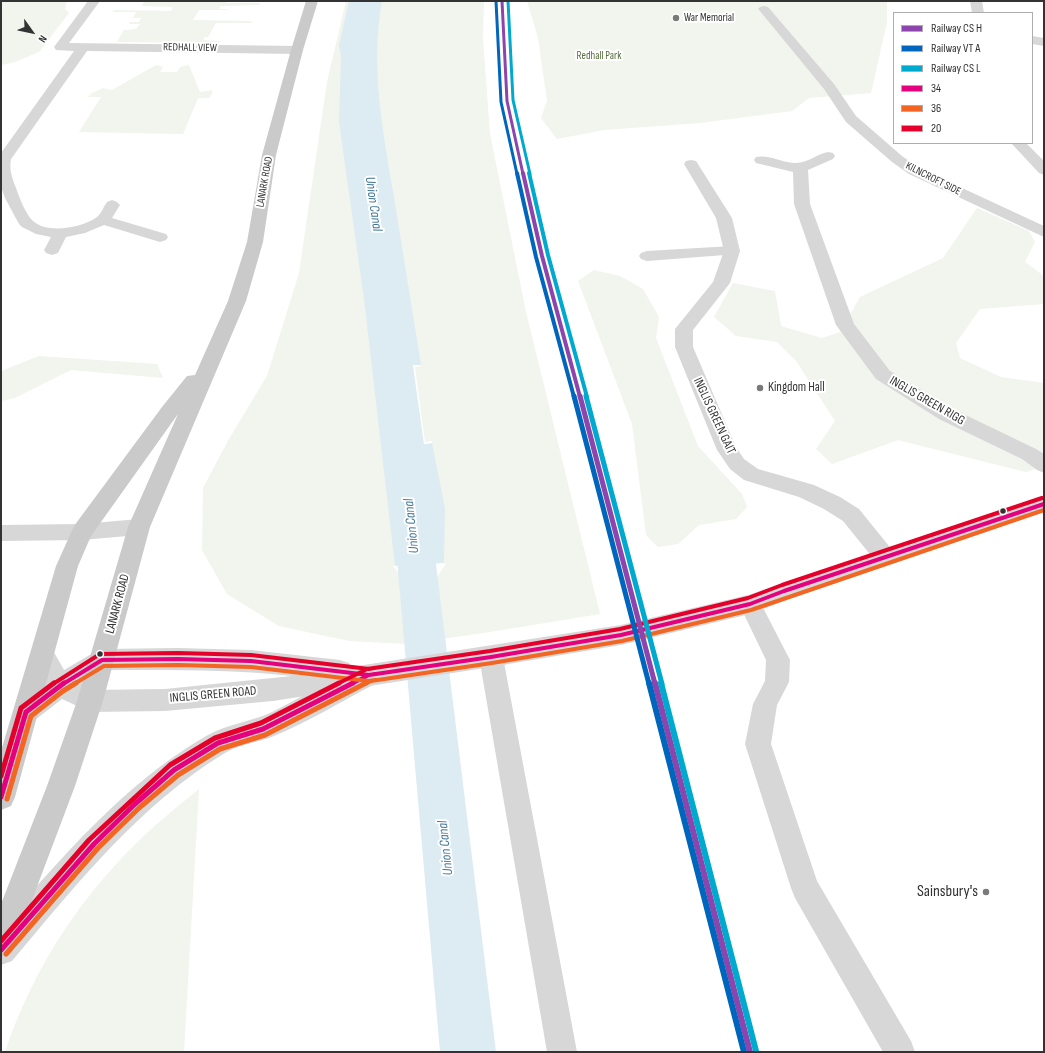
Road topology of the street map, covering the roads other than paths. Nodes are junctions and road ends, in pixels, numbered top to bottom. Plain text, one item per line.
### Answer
1 (94, 1) edge
2 (312, 1) edge
3 (976, 1) edge
4 (764, 9) dead end
5 (978, 12) edge
6 (1033, 40) edge
7 (1044, 42) edge
8 (83, 47) junction
9 (297, 50) junction
10 (1019, 144) edge
11 (828, 156) dead end
12 (4, 159) joint
13 (761, 160) dead end
14 (692, 164) dead end
15 (800, 168) junction
16 (1044, 170) edge
17 (6, 200) edge
18 (112, 205) dead end
19 (103, 220) junction
20 (1044, 232) edge
21 (60, 234) junction
22 (160, 237) dead end
23 (52, 250) dead end
24 (732, 252) junction
25 (648, 256) dead end
26 (211, 360) junction
27 (1044, 465) edge
28 (1044, 504) edge
29 (139, 527) junction
30 (82, 532) junction
31 (1, 533) edge
32 (885, 557) junction
33 (750, 604) junction
34 (42, 654) junction
35 (491, 657) junction
36 (102, 660) junction
37 (369, 675) junction
38 (60, 686) junction
39 (90, 701) junction
40 (26, 712) junction
41 (1, 797) edge
42 (1, 942) edge
43 (1, 950) edge
44 (562, 1052) edge
45 (900, 1052) edge

1 - 8 street, REDHALL VIEW
2 - 9 main road, LANARK ROAD
3 - 5 street
4 - 20 lane, KILNCROFT SIDE
6 - 7 lane
8 - 9 street, REDHALL VIEW
8 - 12 street
9 - 26 main road, LANARK ROAD
10 - 16 street
11 - 15 street
12 - 17 lane
13 - 15 street
14 - 24 street
15 - 27 street, INGLIS GREEN RIGG
17 - 21 lane
18 - 19 lane
19 - 21 lane
19 - 22 lane
21 - 23 lane
24 - 25 lane
24 - 32 street, INGLIS GREEN GAIT
26 - 29 main road, LANARK ROAD
26 - 30 main road, LANARK ROAD
28 - 32 street, INGLIS GREEN ROAD
29 - 30 lane
29 - 36 main road, LANARK ROAD
30 - 31 lane
30 - 34 main road, LANARK ROAD
32 - 33 street, INGLIS GREEN ROAD
33 - 35 street, INGLIS GREEN ROAD
33 - 45 lane
34 - 38 street
34 - 40 main road, LANARK ROAD
35 - 37 street, INGLIS GREEN ROAD
35 - 44 lane
36 - 37 street, INGLIS GREEN ROAD
36 - 38 street
36 - 39 main road, LANARK ROAD
37 - 39 street, INGLIS GREEN ROAD
37 - 43 street, INGLIS GREEN ROAD
38 - 39 street, INGLIS GREEN ROAD
38 - 40 street
39 - 42 main road, LANARK ROAD
40 - 41 main road, LANARK ROAD

